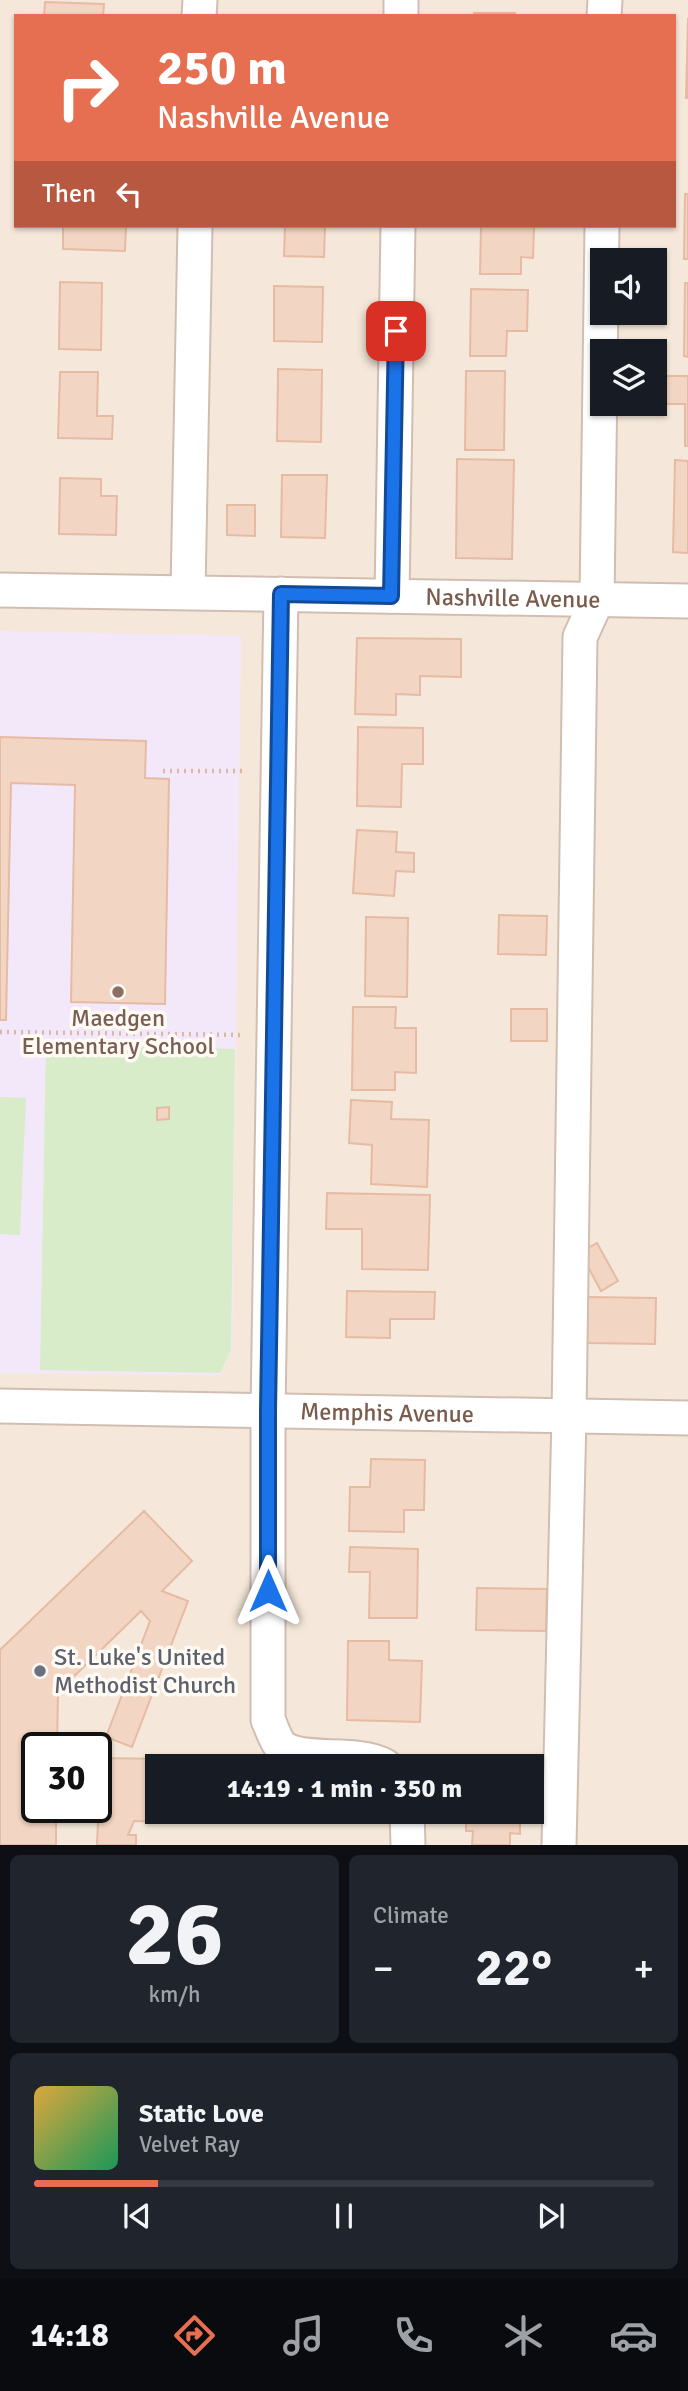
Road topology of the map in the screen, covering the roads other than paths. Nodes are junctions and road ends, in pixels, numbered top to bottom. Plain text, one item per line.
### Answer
1 (195, 228) edge
2 (398, 228) edge
3 (602, 228) edge
4 (0, 590) edge
5 (188, 592) junction
6 (281, 594) junction
7 (391, 596) junction
8 (597, 600) junction
9 (688, 601) edge
10 (0, 1406) edge
11 (268, 1411) junction
12 (569, 1416) junction
13 (688, 1418) edge
14 (293, 1754) edge
15 (407, 1824) edge
16 (408, 1845) edge
17 (559, 1845) edge

1 - 5 street
2 - 7 street
3 - 8 street
4 - 5 street, Nashville Avenue
5 - 6 street, Nashville Avenue
6 - 7 street, Nashville Avenue
6 - 11 street
7 - 8 street, Nashville Avenue
8 - 9 street, Nashville Avenue
8 - 12 street
10 - 11 street, Memphis Avenue
11 - 12 street, Memphis Avenue
11 - 14 street
12 - 13 street, Memphis Avenue
12 - 17 street
15 - 16 street

